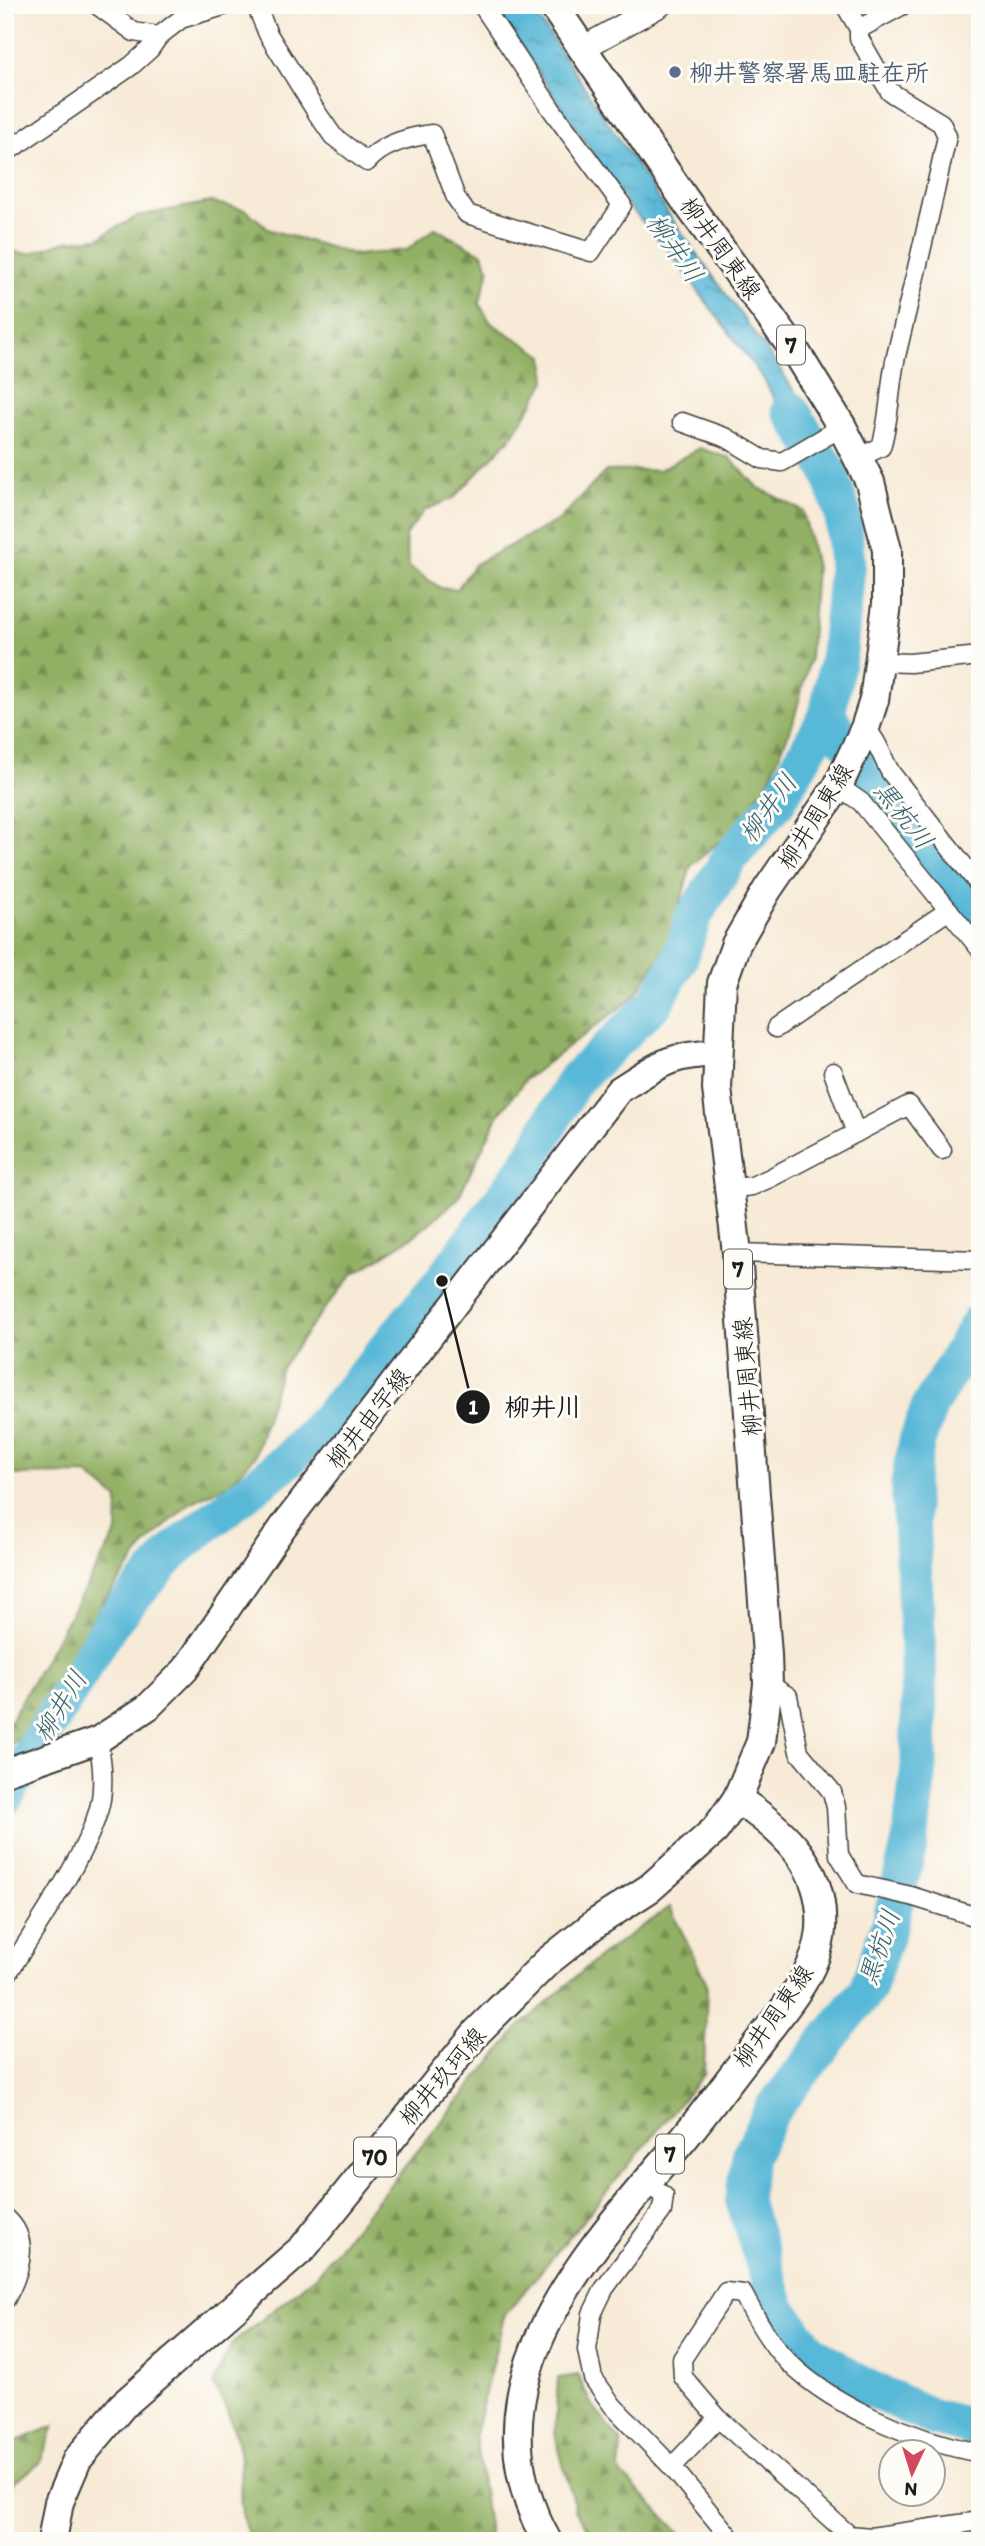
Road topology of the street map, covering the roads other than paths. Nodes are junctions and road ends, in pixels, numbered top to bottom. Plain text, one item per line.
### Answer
1 (97, 5) edge
2 (227, 5) edge
3 (256, 5) edge
4 (482, 5) edge
5 (553, 5) edge
6 (660, 5) edge
7 (845, 5) edge
8 (903, 5) edge
9 (859, 29) junction
10 (159, 36) junction
11 (583, 48) junction
12 (5, 153) edge
13 (682, 422) dead end
14 (837, 429) junction
15 (860, 457) junction
16 (980, 656) edge
17 (880, 662) junction
18 (864, 731) junction
19 (842, 777) junction
20 (980, 886) edge
21 (949, 910) junction
22 (980, 948) edge
23 (776, 1028) dead end
24 (717, 1054) junction
25 (833, 1072) dead end
26 (856, 1133) junction
27 (942, 1150) dead end
28 (728, 1189) junction
29 (737, 1253) junction
30 (980, 1260) edge
31 (768, 1684) junction
32 (98, 1740) junction
33 (5, 1772) edge
34 (737, 1799) junction
35 (980, 1918) edge
36 (5, 1978) edge
37 (646, 2182) junction
38 (5, 2217) edge
39 (5, 2300) edge
40 (718, 2418) junction
41 (980, 2453) edge
42 (672, 2467) junction
43 (980, 2521) edge
44 (52, 2541) edge
45 (547, 2541) edge
46 (733, 2541) edge

1 - 10 street
2 - 10 street
3 - 4 street
5 - 11 main road, 柳井周東線 / 7
6 - 11 street
7 - 9 street
8 - 9 street
9 - 15 street
10 - 12 street
11 - 14 main road, 柳井周東線 / 7
13 - 14 street
14 - 15 main road, 柳井周東線 / 7
15 - 17 main road, 柳井周東線 / 7
16 - 17 street
17 - 18 main road, 柳井周東線 / 7
18 - 19 main road, 柳井周東線 / 7
18 - 20 street
19 - 21 street
19 - 24 main road, 柳井周東線 / 7
21 - 22 street
21 - 23 street
24 - 28 main road, 柳井周東線 / 7
24 - 32 main road, 柳井由宇線
25 - 26 street
26 - 27 street
26 - 28 street
28 - 29 main road, 柳井周東線 / 7
29 - 30 street
29 - 31 main road, 柳井周東線 / 7
31 - 34 main road, 柳井周東線 / 7
31 - 35 street
32 - 33 main road, 柳井由宇線
32 - 36 street
34 - 37 main road, 柳井周東線 / 7
34 - 44 main road, 柳井玖珂線 / 70
37 - 42 street
37 - 45 main road, 柳井周東線 / 7
38 - 39 street
40 - 41 street
40 - 42 street
40 - 43 street
42 - 46 street

